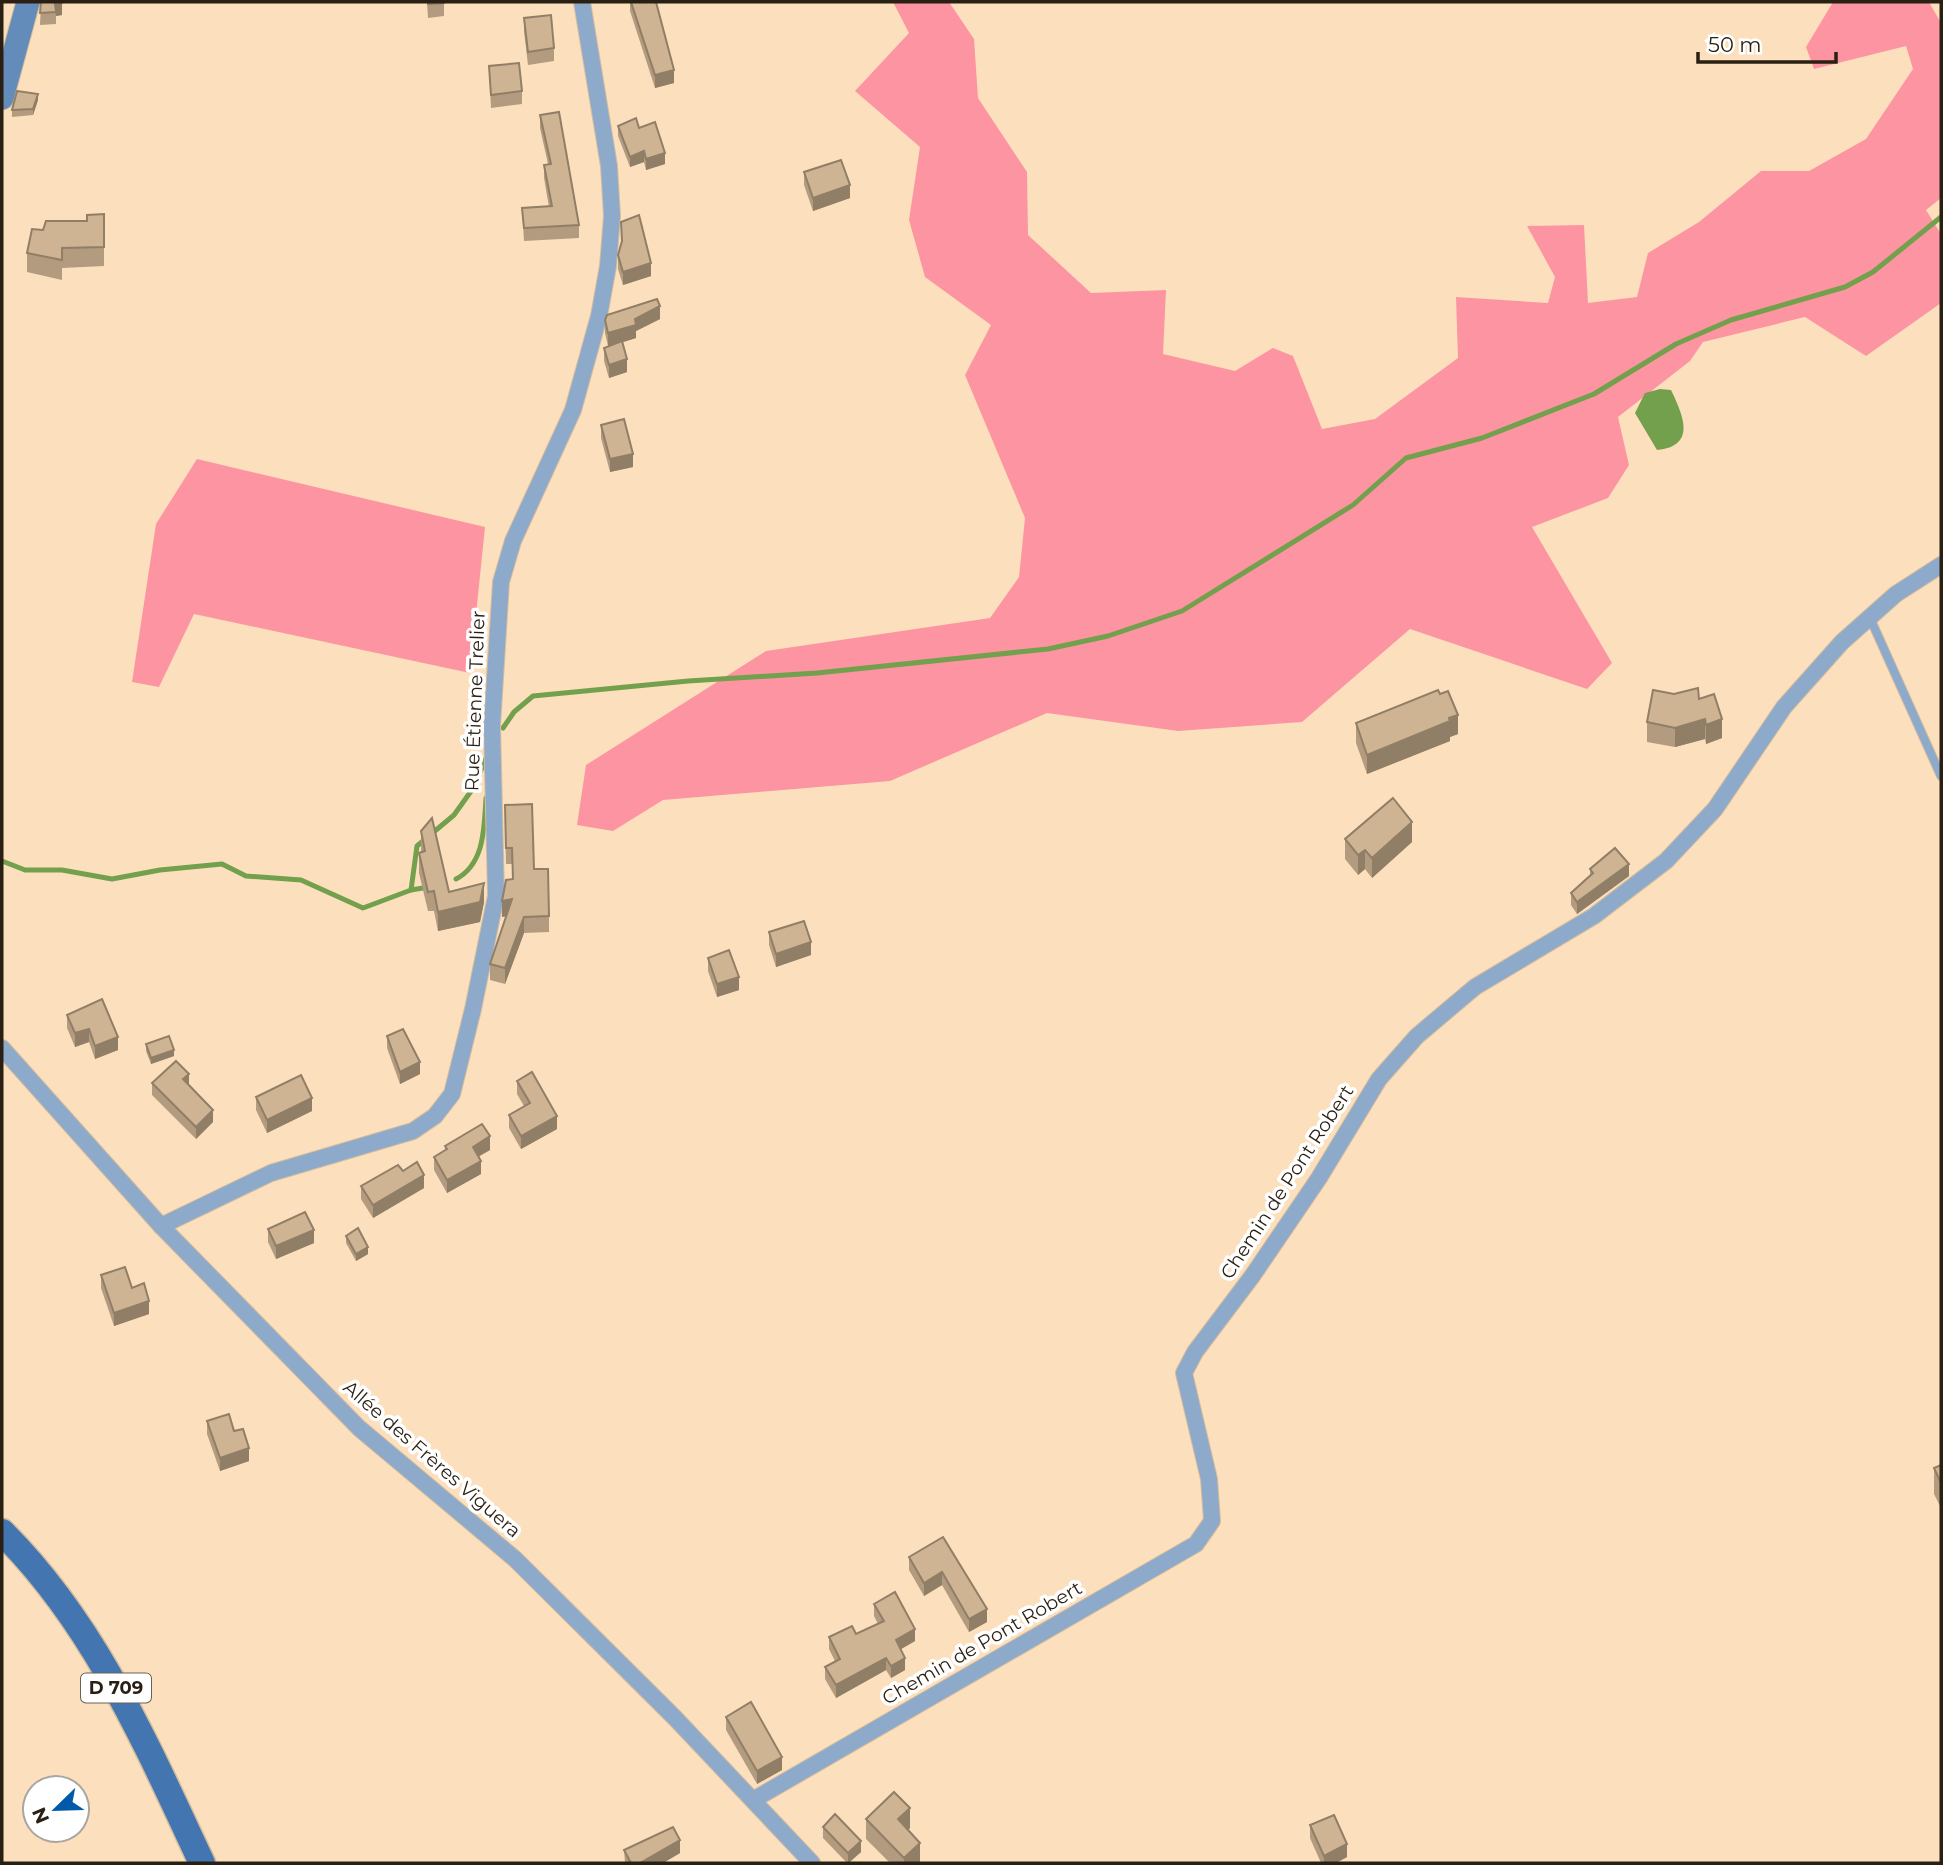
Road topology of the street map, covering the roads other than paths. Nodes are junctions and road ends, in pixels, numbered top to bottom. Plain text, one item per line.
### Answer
1 (28, 2) edge
2 (582, 2) edge
3 (2, 98) edge
4 (1941, 565) edge
5 (1870, 618) junction
6 (1941, 776) edge
7 (2, 1048) edge
8 (161, 1226) junction
9 (2, 1532) edge
10 (753, 1800) junction
11 (202, 1863) edge
12 (813, 1863) edge

1 - 3 street
2 - 8 street, Rue Étienne Trelier
4 - 5 street, Chemin de Pont Robert
5 - 6 lane
5 - 10 street, Chemin de Pont Robert
7 - 8 street, Allée des Frères Viguera
8 - 10 street, Allée des Frères Viguera
9 - 11 main road, D 709
10 - 12 street, Allée des Frères Viguera

